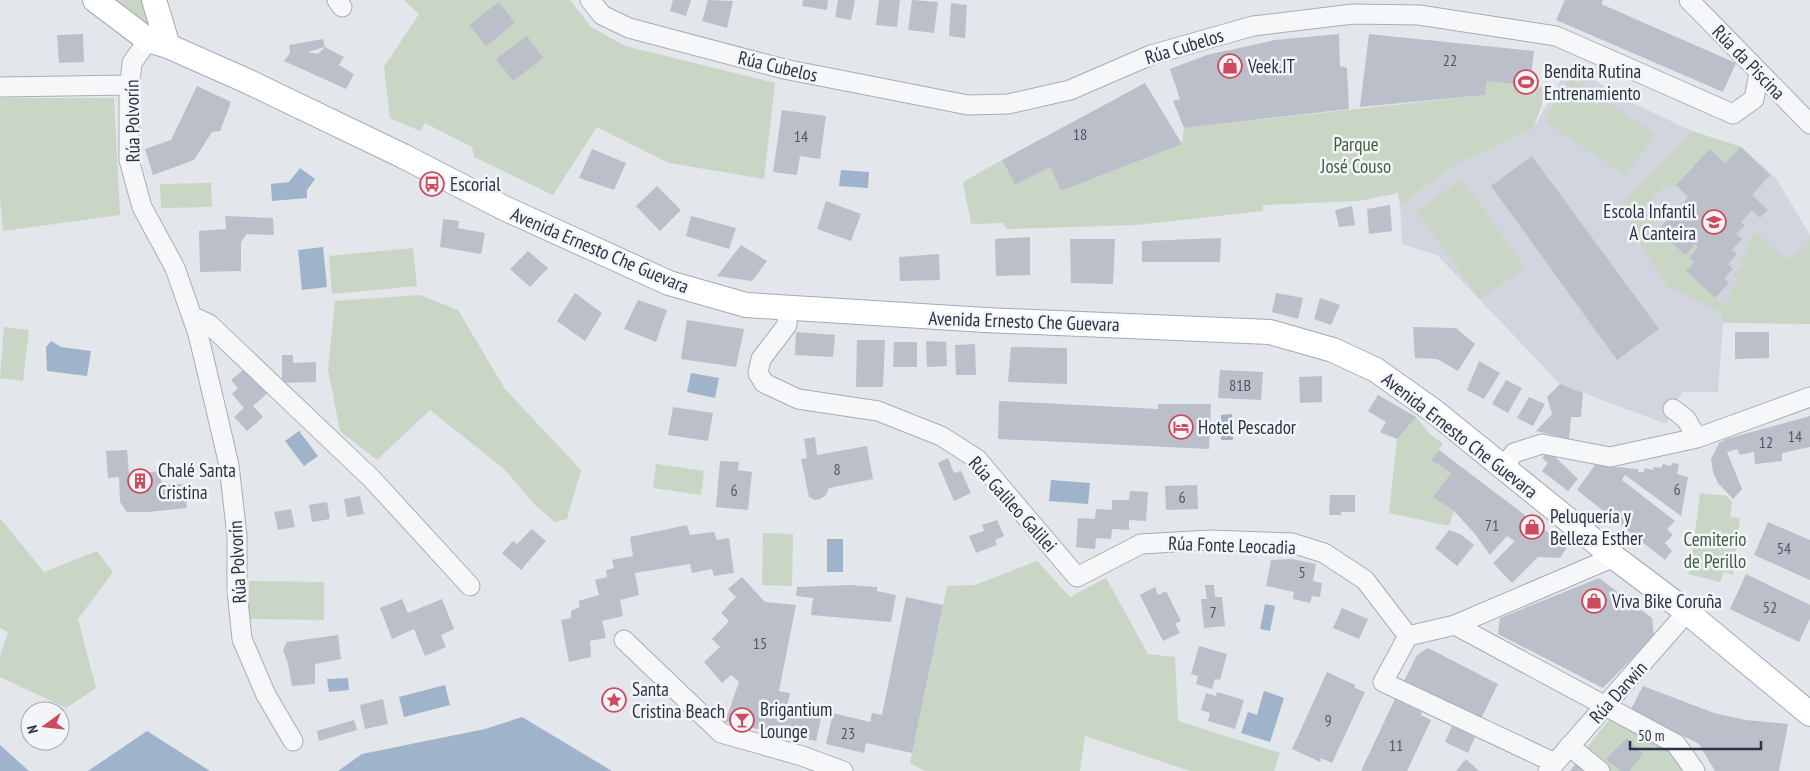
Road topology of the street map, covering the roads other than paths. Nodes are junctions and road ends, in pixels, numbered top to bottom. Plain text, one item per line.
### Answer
1 (95, 0) edge
2 (154, 0) edge
3 (590, 0) edge
4 (1689, 0) edge
5 (158, 43) junction
6 (1759, 72) junction
7 (129, 85) junction
8 (0, 87) edge
9 (1810, 124) edge
10 (787, 309) junction
11 (192, 316) junction
12 (1810, 398) edge
13 (1673, 408) dead end
14 (1697, 438) junction
15 (1503, 467) junction
16 (1614, 557) junction
17 (1077, 577) joint
18 (470, 586) dead end
19 (1687, 612) junction
20 (1454, 625) junction
21 (1408, 636) junction
22 (624, 640) dead end
23 (1605, 707) junction
24 (1810, 714) edge
25 (293, 741) dead end
26 (1569, 746) junction
27 (1552, 767) edge
28 (843, 771) edge
29 (1600, 771) edge
30 (1696, 771) edge

1 - 5 main road, Avenida Ernesto Che Guevara
2 - 5 main road
3 - 6 street, Rúa Cubelos
4 - 6 street, Rúa da Piscina
5 - 7 street, Rúa Polvorín
5 - 10 main road, Avenida Ernesto Che Guevara
6 - 9 street, Rúa da Piscina
7 - 8 street
7 - 11 street, Rúa Polvorín
10 - 15 main road, Avenida Ernesto Che Guevara
10 - 17 street, Rúa Galileo Galilei
11 - 18 street
11 - 25 street, Rúa Polvorín
12 - 14 street
13 - 14 street
14 - 15 street
15 - 16 main road, Avenida Ernesto Che Guevara
16 - 19 main road, Avenida Ernesto Che Guevara
16 - 20 street
17 - 21 street, Rúa Fonte Leocadia
19 - 23 street, Rúa Darwin
19 - 24 main road, Avenida Ernesto Che Guevara
20 - 21 street
20 - 23 street
21 - 27 street
22 - 28 street
23 - 26 street, Rúa Darwin
23 - 30 street
26 - 27 street, Rúa Darwin
26 - 29 street

